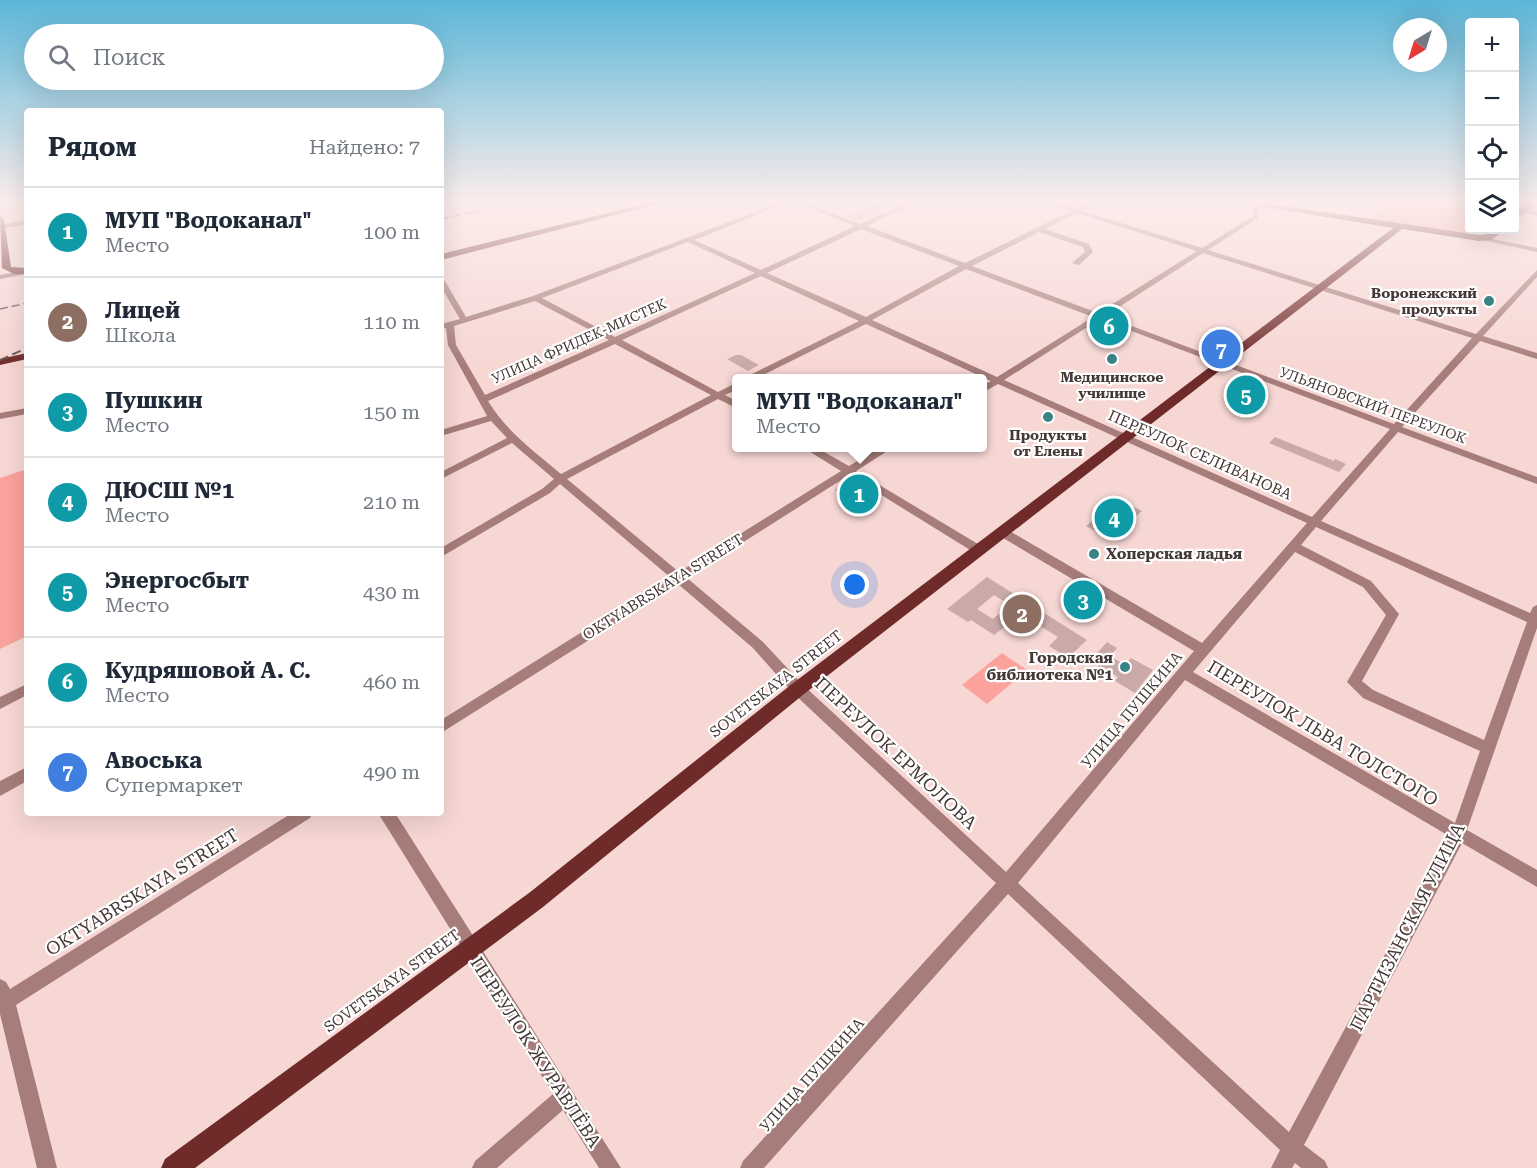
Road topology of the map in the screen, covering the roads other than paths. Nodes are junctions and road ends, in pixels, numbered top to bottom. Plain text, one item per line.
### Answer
1 (5, 257) edge
2 (645, 257) edge
3 (726, 257) edge
4 (795, 257) edge
5 (940, 257) edge
6 (985, 257) edge
7 (1084, 257) edge
8 (1194, 257) edge
9 (1224, 257) edge
10 (1362, 257) edge
11 (1076, 263) dead end
12 (965, 266) junction
13 (24, 271) edge
14 (24, 272) edge
15 (761, 272) junction
16 (1537, 272) edge
17 (0, 277) edge
18 (1321, 288) junction
19 (444, 293) edge
20 (536, 298) junction
21 (1099, 316) junction
22 (867, 320) junction
23 (452, 324) edge
24 (1478, 338) junction
25 (616, 340) junction
26 (1537, 356) edge
27 (24, 357) edge
28 (0, 362) edge
29 (1222, 363) junction
30 (759, 374) edge
31 (985, 374) edge
32 (987, 375) edge
33 (998, 380) junction
34 (987, 387) edge
35 (732, 388) edge
36 (718, 395) junction
37 (484, 399) junction
38 (732, 403) edge
39 (24, 412) edge
40 (0, 416) edge
41 (493, 417) junction
42 (1397, 427) junction
43 (444, 432) edge
44 (1124, 438) junction
45 (513, 439) junction
46 (820, 452) edge
47 (877, 452) edge
48 (849, 469) junction
49 (444, 474) edge
50 (561, 478) junction
51 (1537, 481) edge
52 (1314, 522) junction
53 (1002, 532) junction
54 (1294, 546) junction
55 (979, 550) junction
56 (444, 551) edge
57 (678, 577) junction
58 (1536, 616) edge
59 (1203, 650) junction
60 (1184, 674) junction
61 (798, 689) junction
62 (24, 691) edge
63 (0, 703) edge
64 (444, 725) edge
65 (1488, 748) junction
66 (24, 775) edge
67 (0, 789) edge
68 (300, 816) edge
69 (388, 816) edge
70 (1458, 835) junction
71 (1537, 879) edge
72 (1007, 883) junction
73 (470, 948) junction
74 (2, 998) edge
75 (564, 1097) junction
76 (1292, 1148) junction
77 (47, 1168) edge
78 (174, 1168) edge
79 (482, 1168) edge
80 (611, 1168) edge
81 (750, 1168) edge
82 (1281, 1168) edge
83 (1318, 1168) edge

1 - 13 main road
2 - 20 street
3 - 15 street, ПЕРЕУЛОК СЕЛИВАНОВА
4 - 15 street, УЛИЦА ФРИДЕК-МИСТЕК
5 - 12 street, УЛЬЯНОВСКИЙ ПЕРЕУЛОК
6 - 12 street
7 - 11 street
8 - 21 street
9 - 18 street
10 - 18 main road, SOVETSKAYA STREET
12 - 21 street, УЛЬЯНОВСКИЙ ПЕРЕУЛОК
12 - 22 street
14 - 17 street
15 - 22 street, ПЕРЕУЛОК СЕЛИВАНОВА
15 - 25 street, УЛИЦА ФРИДЕК-МИСТЕК
16 - 24 street, УЛИЦА ПУШКИНА
18 - 24 street
18 - 29 main road, SOVETSKAYA STREET
19 - 23 street, ПЕРЕУЛОК ЕРМОЛОВА
20 - 23 street
20 - 25 street
21 - 29 street, УЛЬЯНОВСКИЙ ПЕРЕУЛОК
21 - 33 street
22 - 30 street
22 - 31 street, ПЕРЕУЛОК СЕЛИВАНОВА
23 - 37 street, ПЕРЕУЛОК ЕРМОЛОВА
24 - 26 street
24 - 42 street, УЛИЦА ПУШКИНА
25 - 36 street
25 - 37 street, УЛИЦА ФРИДЕК-МИСТЕК
27 - 28 main road
29 - 42 street, УЛЬЯНОВСКИЙ ПЕРЕУЛОК
29 - 44 main road, SOVETSKAYA STREET
32 - 33 street, ПЕРЕУЛОК СЕЛИВАНОВА
33 - 34 street
33 - 44 street, ПЕРЕУЛОК СЕЛИВАНОВА
35 - 36 street
36 - 38 street
36 - 50 street
37 - 41 street, ПЕРЕУЛОК ЕРМОЛОВА
39 - 40 street
41 - 43 street
41 - 45 street, ПЕРЕУЛОК ЕРМОЛОВА
42 - 51 street, УЛЬЯНОВСКИЙ ПЕРЕУЛОК
42 - 52 street, УЛИЦА ПУШКИНА
44 - 52 street, ПЕРЕУЛОК СЕЛИВАНОВА
44 - 53 main road, SOVETSKAYA STREET
45 - 49 street
45 - 50 street, ПЕРЕУЛОК ЕРМОЛОВА
46 - 48 street
47 - 48 street, OKTYABRSKAYA STREET
48 - 55 street
48 - 57 street, OKTYABRSKAYA STREET
50 - 56 street
50 - 57 street, ПЕРЕУЛОК ЕРМОЛОВА
52 - 54 street, УЛИЦА ПУШКИНА
52 - 58 street, ПЕРЕУЛОК СЕЛИВАНОВА
53 - 55 main road, SOVETSKAYA STREET
53 - 59 street, ПЕРЕУЛОК ЛЬВА ТОЛСТОГО
54 - 59 street, УЛИЦА ПУШКИНА
54 - 65 street
55 - 61 main road, SOVETSKAYA STREET
57 - 61 street, ПЕРЕУЛОК ЕРМОЛОВА
57 - 64 street, OKTYABRSKAYA STREET
58 - 65 street, ПАРТИЗАНСКАЯ УЛИЦА
59 - 60 street, УЛИЦА ПУШКИНА
60 - 70 street, ПЕРЕУЛОК ЛЬВА ТОЛСТОГО
60 - 72 street, УЛИЦА ПУШКИНА
61 - 72 street, ПЕРЕУЛОК ЕРМОЛОВА
61 - 73 main road, SOVETSKAYA STREET
62 - 63 street
65 - 70 street, ПАРТИЗАНСКАЯ УЛИЦА
66 - 67 street
68 - 74 street, OKTYABRSKAYA STREET
69 - 73 street, ПЕРЕУЛОК ЖУРАВЛЁВА
70 - 71 street, ПЕРЕУЛОК ЛЬВА ТОЛСТОГО
70 - 76 street, ПАРТИЗАНСКАЯ УЛИЦА
72 - 76 street, ПЕРЕУЛОК ЕРМОЛОВА
72 - 81 street, УЛИЦА ПУШКИНА
73 - 75 street, ПЕРЕУЛОК ЖУРАВЛЁВА
73 - 78 main road, SOVETSKAYA STREET
74 - 77 street
75 - 79 street
75 - 80 street, ПЕРЕУЛОК ЖУРАВЛЁВА
76 - 82 street, ПАРТИЗАНСКАЯ УЛИЦА
76 - 83 street, ПЕРЕУЛОК ЕРМОЛОВА

